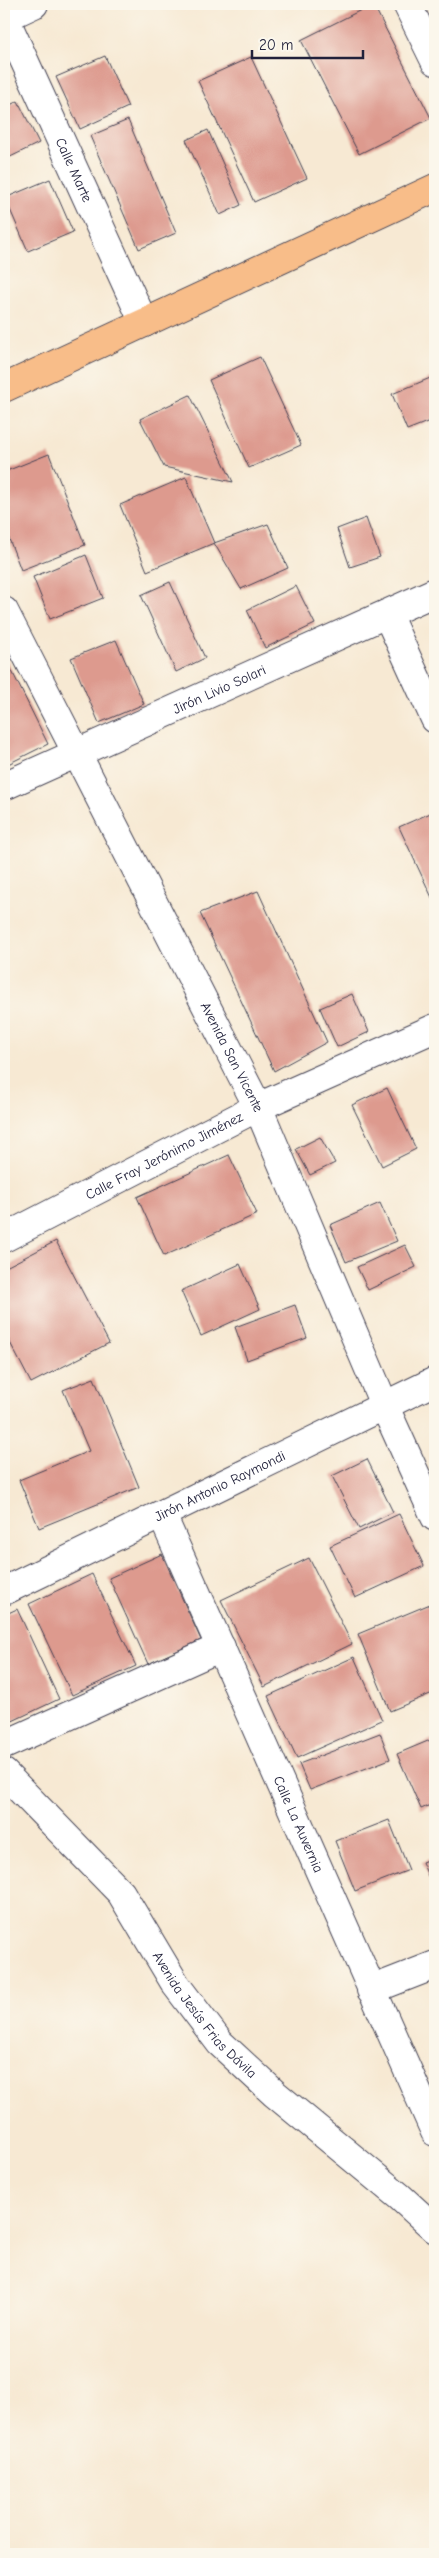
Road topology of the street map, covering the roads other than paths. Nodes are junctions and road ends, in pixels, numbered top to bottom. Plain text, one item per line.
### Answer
1 (34, 4) edge
2 (406, 4) edge
3 (4, 17) edge
4 (435, 61) edge
5 (435, 188) edge
6 (144, 323) junction
7 (4, 388) edge
8 (435, 592) edge
9 (4, 611) edge
10 (386, 614) junction
11 (435, 719) edge
12 (77, 752) junction
13 (4, 786) edge
14 (435, 1028) edge
15 (258, 1107) junction
16 (4, 1238) edge
17 (435, 1381) edge
18 (385, 1407) junction
19 (162, 1515) junction
20 (435, 1517) edge
21 (4, 1591) edge
22 (221, 1647) junction
23 (4, 1746) edge
24 (4, 1772) edge
25 (435, 1965) edge
26 (371, 1990) junction
27 (435, 2132) edge
28 (435, 2230) edge

1 - 3 street
2 - 4 street
3 - 6 street, Calle Marte
5 - 6 highway
6 - 7 highway
8 - 10 street, Jirón Livio Solari
9 - 12 street, Avenida San Vicente
10 - 11 street
10 - 12 street, Jirón Livio Solari
12 - 13 street, Jirón Livio Solari
12 - 15 street, Avenida San Vicente
14 - 15 street, Calle Fray Jerónimo Jiménez
15 - 16 street, Calle Fray Jerónimo Jiménez
15 - 18 street, Avenida San Vicente
17 - 18 street, Jirón Antonio Raymondi
18 - 19 street, Jirón Antonio Raymondi
18 - 20 street, Avenida San Vicente
19 - 21 street, Jirón Antonio Raymondi
19 - 22 street, Calle La Auvernia
22 - 23 street
22 - 26 street, Calle La Auvernia
24 - 28 street, Avenida Jesús Frias Dávila
25 - 26 street
26 - 27 street, Calle La Auvernia

